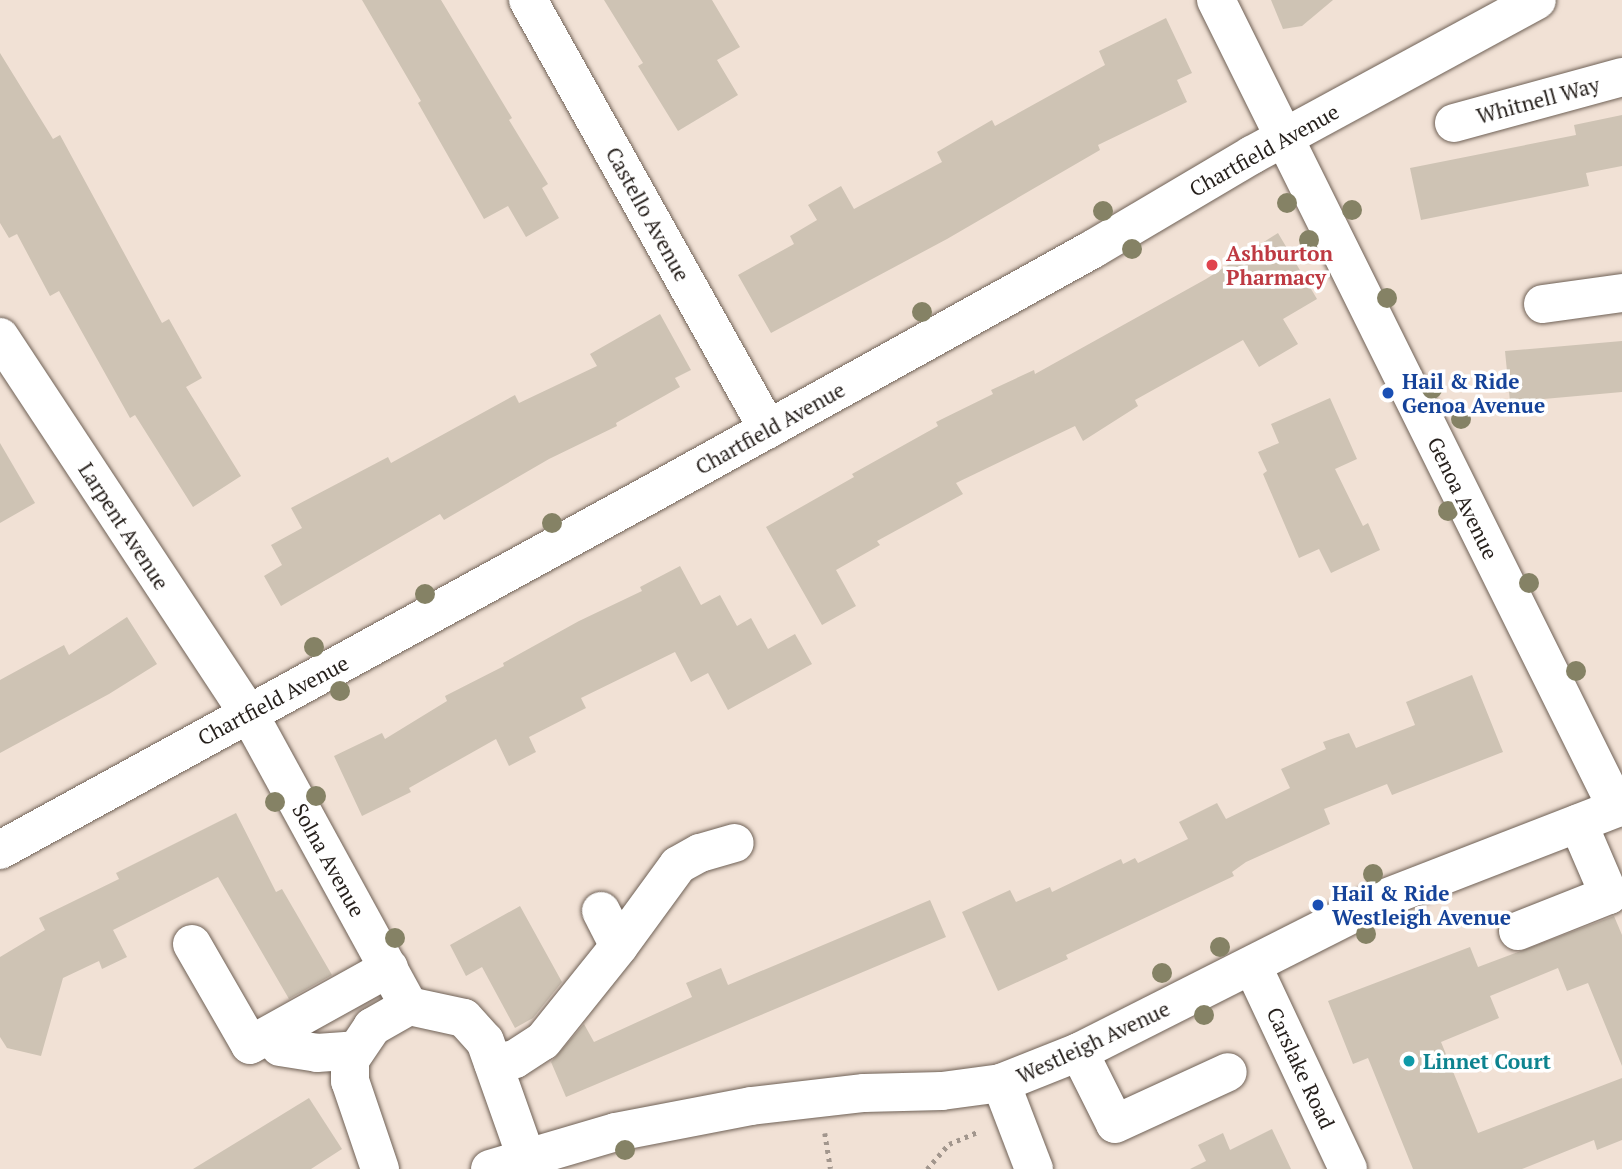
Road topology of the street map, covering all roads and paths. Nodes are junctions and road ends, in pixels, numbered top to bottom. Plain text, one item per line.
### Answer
1 (528, 0) edge
2 (1216, 0) edge
3 (1537, 0) edge
4 (1622, 77) edge
5 (1454, 123) dead end
6 (1284, 139) junction
7 (1622, 293) edge
8 (1544, 304) dead end
9 (0, 337) edge
10 (768, 429) junction
11 (249, 714) junction
12 (1620, 807) edge
13 (1578, 823) junction
14 (735, 844) dead end
15 (0, 850) edge
16 (1616, 893) edge
17 (601, 911) dead end
18 (1518, 931) dead end
19 (192, 944) dead end
20 (619, 946) junction
21 (1253, 967) junction
22 (388, 968) junction
23 (409, 1006) junction
24 (281, 1047) dead end
25 (356, 1050) junction
26 (1079, 1052) junction
27 (493, 1063) junction
28 (1228, 1072) dead end
29 (1007, 1100) junction
30 (526, 1157) junction
31 (380, 1169) edge
32 (490, 1169) edge
33 (928, 1169) edge
34 (1034, 1169) edge
35 (1349, 1169) edge

1 - 10 street, Castello Avenue
2 - 6 street, Genoa Avenue
3 - 6 street, Chartfield Avenue
4 - 5 street, Whitnell Way
6 - 10 street, Chartfield Avenue
6 - 12 street, Genoa Avenue
7 - 8 street
9 - 11 street, Larpent Avenue
10 - 11 street, Chartfield Avenue
11 - 15 street, Chartfield Avenue
11 - 22 street, Solna Avenue
12 - 13 street, Westleigh Avenue
13 - 16 street
13 - 21 street, Westleigh Avenue
14 - 20 street
16 - 18 street
17 - 20 street
19 - 22 street
20 - 27 street
21 - 26 street, Westleigh Avenue
21 - 35 street, Carslake Road
22 - 23 street, Solna Avenue
23 - 25 street
23 - 27 street
24 - 25 street
25 - 31 street
26 - 28 street
26 - 29 street, Westleigh Avenue
27 - 30 street
29 - 30 street, Westleigh Avenue
29 - 33 path
29 - 34 street
30 - 32 street, Westleigh Avenue

